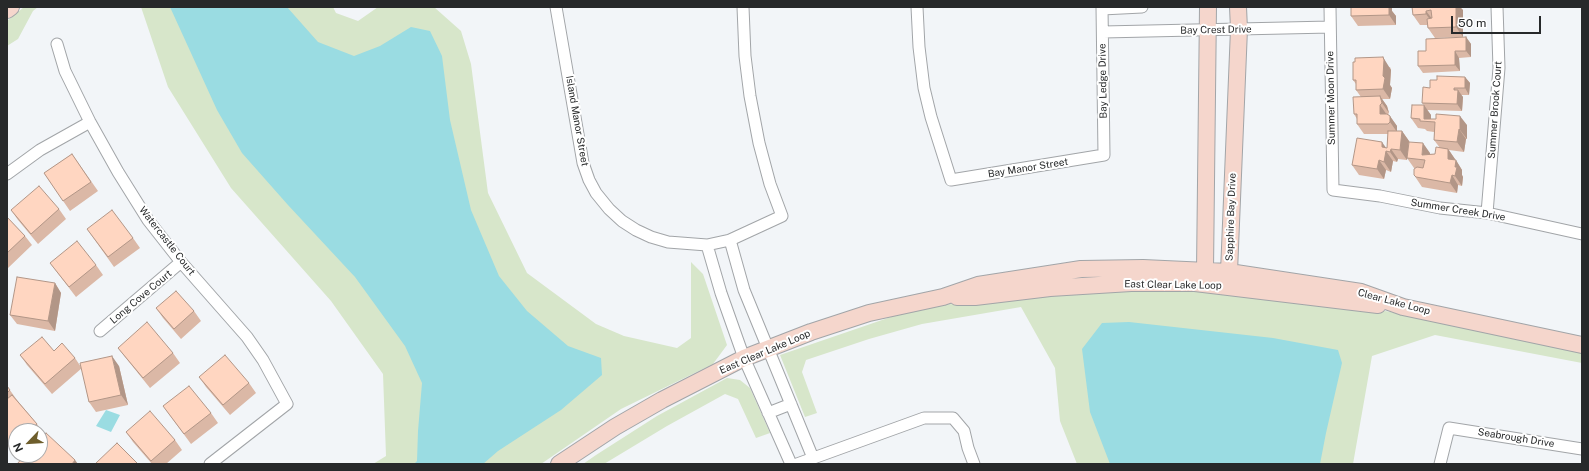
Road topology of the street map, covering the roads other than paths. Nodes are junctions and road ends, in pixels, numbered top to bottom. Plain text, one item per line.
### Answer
1 (11, 7) edge
2 (556, 7) edge
3 (743, 7) edge
4 (917, 7) edge
5 (1142, 7) edge
6 (1208, 7) edge
7 (1238, 7) edge
8 (1330, 7) edge
9 (1498, 7) edge
10 (1102, 8) edge
11 (7, 10) edge
12 (1330, 27) junction
13 (1239, 29) junction
14 (1208, 30) junction
15 (1102, 32) junction
16 (57, 44) dead end
17 (90, 122) junction
18 (1104, 155) joint
19 (7, 174) edge
20 (1333, 190) joint
21 (1487, 213) junction
22 (1582, 234) edge
23 (730, 240) junction
24 (707, 245) junction
25 (181, 262) junction
26 (1205, 270) junction
27 (1229, 272) junction
28 (1216, 285) junction
29 (943, 297) junction
30 (1403, 307) junction
31 (100, 331) dead end
32 (1582, 345) edge
33 (768, 349) junction
34 (744, 358) junction
35 (791, 404) junction
36 (768, 413) junction
37 (1582, 449) edge
38 (813, 458) junction
39 (210, 464) edge
40 (559, 464) edge
41 (791, 464) edge
42 (798, 464) edge
43 (974, 464) edge
44 (1440, 464) edge

1 - 11 street
2 - 24 street, Island Manor Street
3 - 23 street, Island Manor Street
4 - 18 street, Bay Manor Street
5 - 10 street
6 - 14 street
7 - 13 street, Sapphire Bay Drive
8 - 12 street, Summer Moon Drive
9 - 21 street, Summer Brook Court
10 - 15 street, Bay Ledge Drive
12 - 13 street, Bay Crest Drive
12 - 20 street, Summer Moon Drive
13 - 14 street, Bay Crest Drive
13 - 27 street, Sapphire Bay Drive
14 - 15 street, Bay Crest Drive
14 - 26 street
15 - 18 street, Bay Ledge Drive
16 - 17 street, Watercastle Court
17 - 19 street
17 - 25 street, Watercastle Court
20 - 21 street, Summer Creek Drive
21 - 22 street, Summer Creek Drive
23 - 24 street, Island Manor Street
23 - 33 street
24 - 34 street
25 - 31 street, Long Cove Court
25 - 39 street, Watercastle Court
26 - 27 street, East Clear Lake Loop
26 - 28 street
26 - 29 street, East Clear Lake Loop
27 - 28 street, Sapphire Bay Drive
27 - 30 street, Clear Lake Loop
28 - 29 street, East Clear Lake Loop
28 - 30 street, East Clear Lake Loop
29 - 33 street, East Clear Lake Loop
30 - 32 street, Clear Lake Loop
33 - 34 street, East Clear Lake Loop
33 - 35 street
34 - 36 street
34 - 40 street, East Clear Lake Loop
35 - 36 street
35 - 38 street
36 - 41 street
37 - 44 street, Seabrough Drive
38 - 42 street
38 - 43 street

